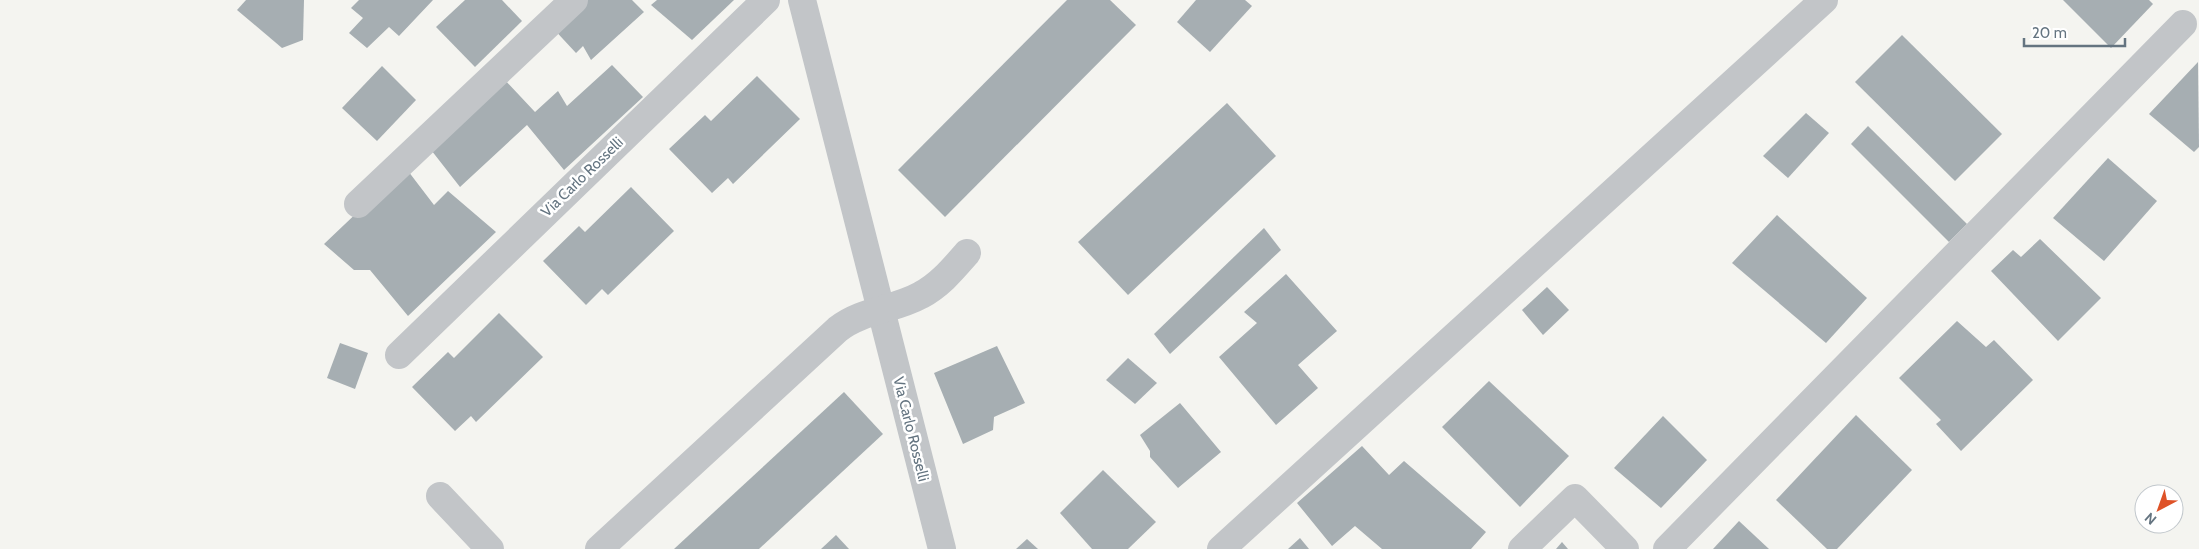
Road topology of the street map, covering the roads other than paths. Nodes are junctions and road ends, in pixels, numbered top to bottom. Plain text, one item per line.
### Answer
1 (574, 0) edge
2 (766, 0) edge
3 (802, 0) edge
4 (1824, 0) edge
5 (2183, 24) dead end
6 (358, 204) dead end
7 (967, 253) dead end
8 (881, 310) junction
9 (399, 355) dead end
10 (440, 496) dead end
11 (490, 549) edge
12 (599, 549) edge
13 (942, 549) edge
14 (1221, 549) edge
15 (1522, 549) edge
16 (1625, 549) edge
17 (1668, 549) edge

1 - 6 street
2 - 9 street, Via Carlo Rosselli
3 - 8 street, Via Carlo Rosselli
4 - 14 street
5 - 17 street
7 - 8 street
8 - 12 street
8 - 13 street, Via Carlo Rosselli
10 - 11 street
15 - 16 street

